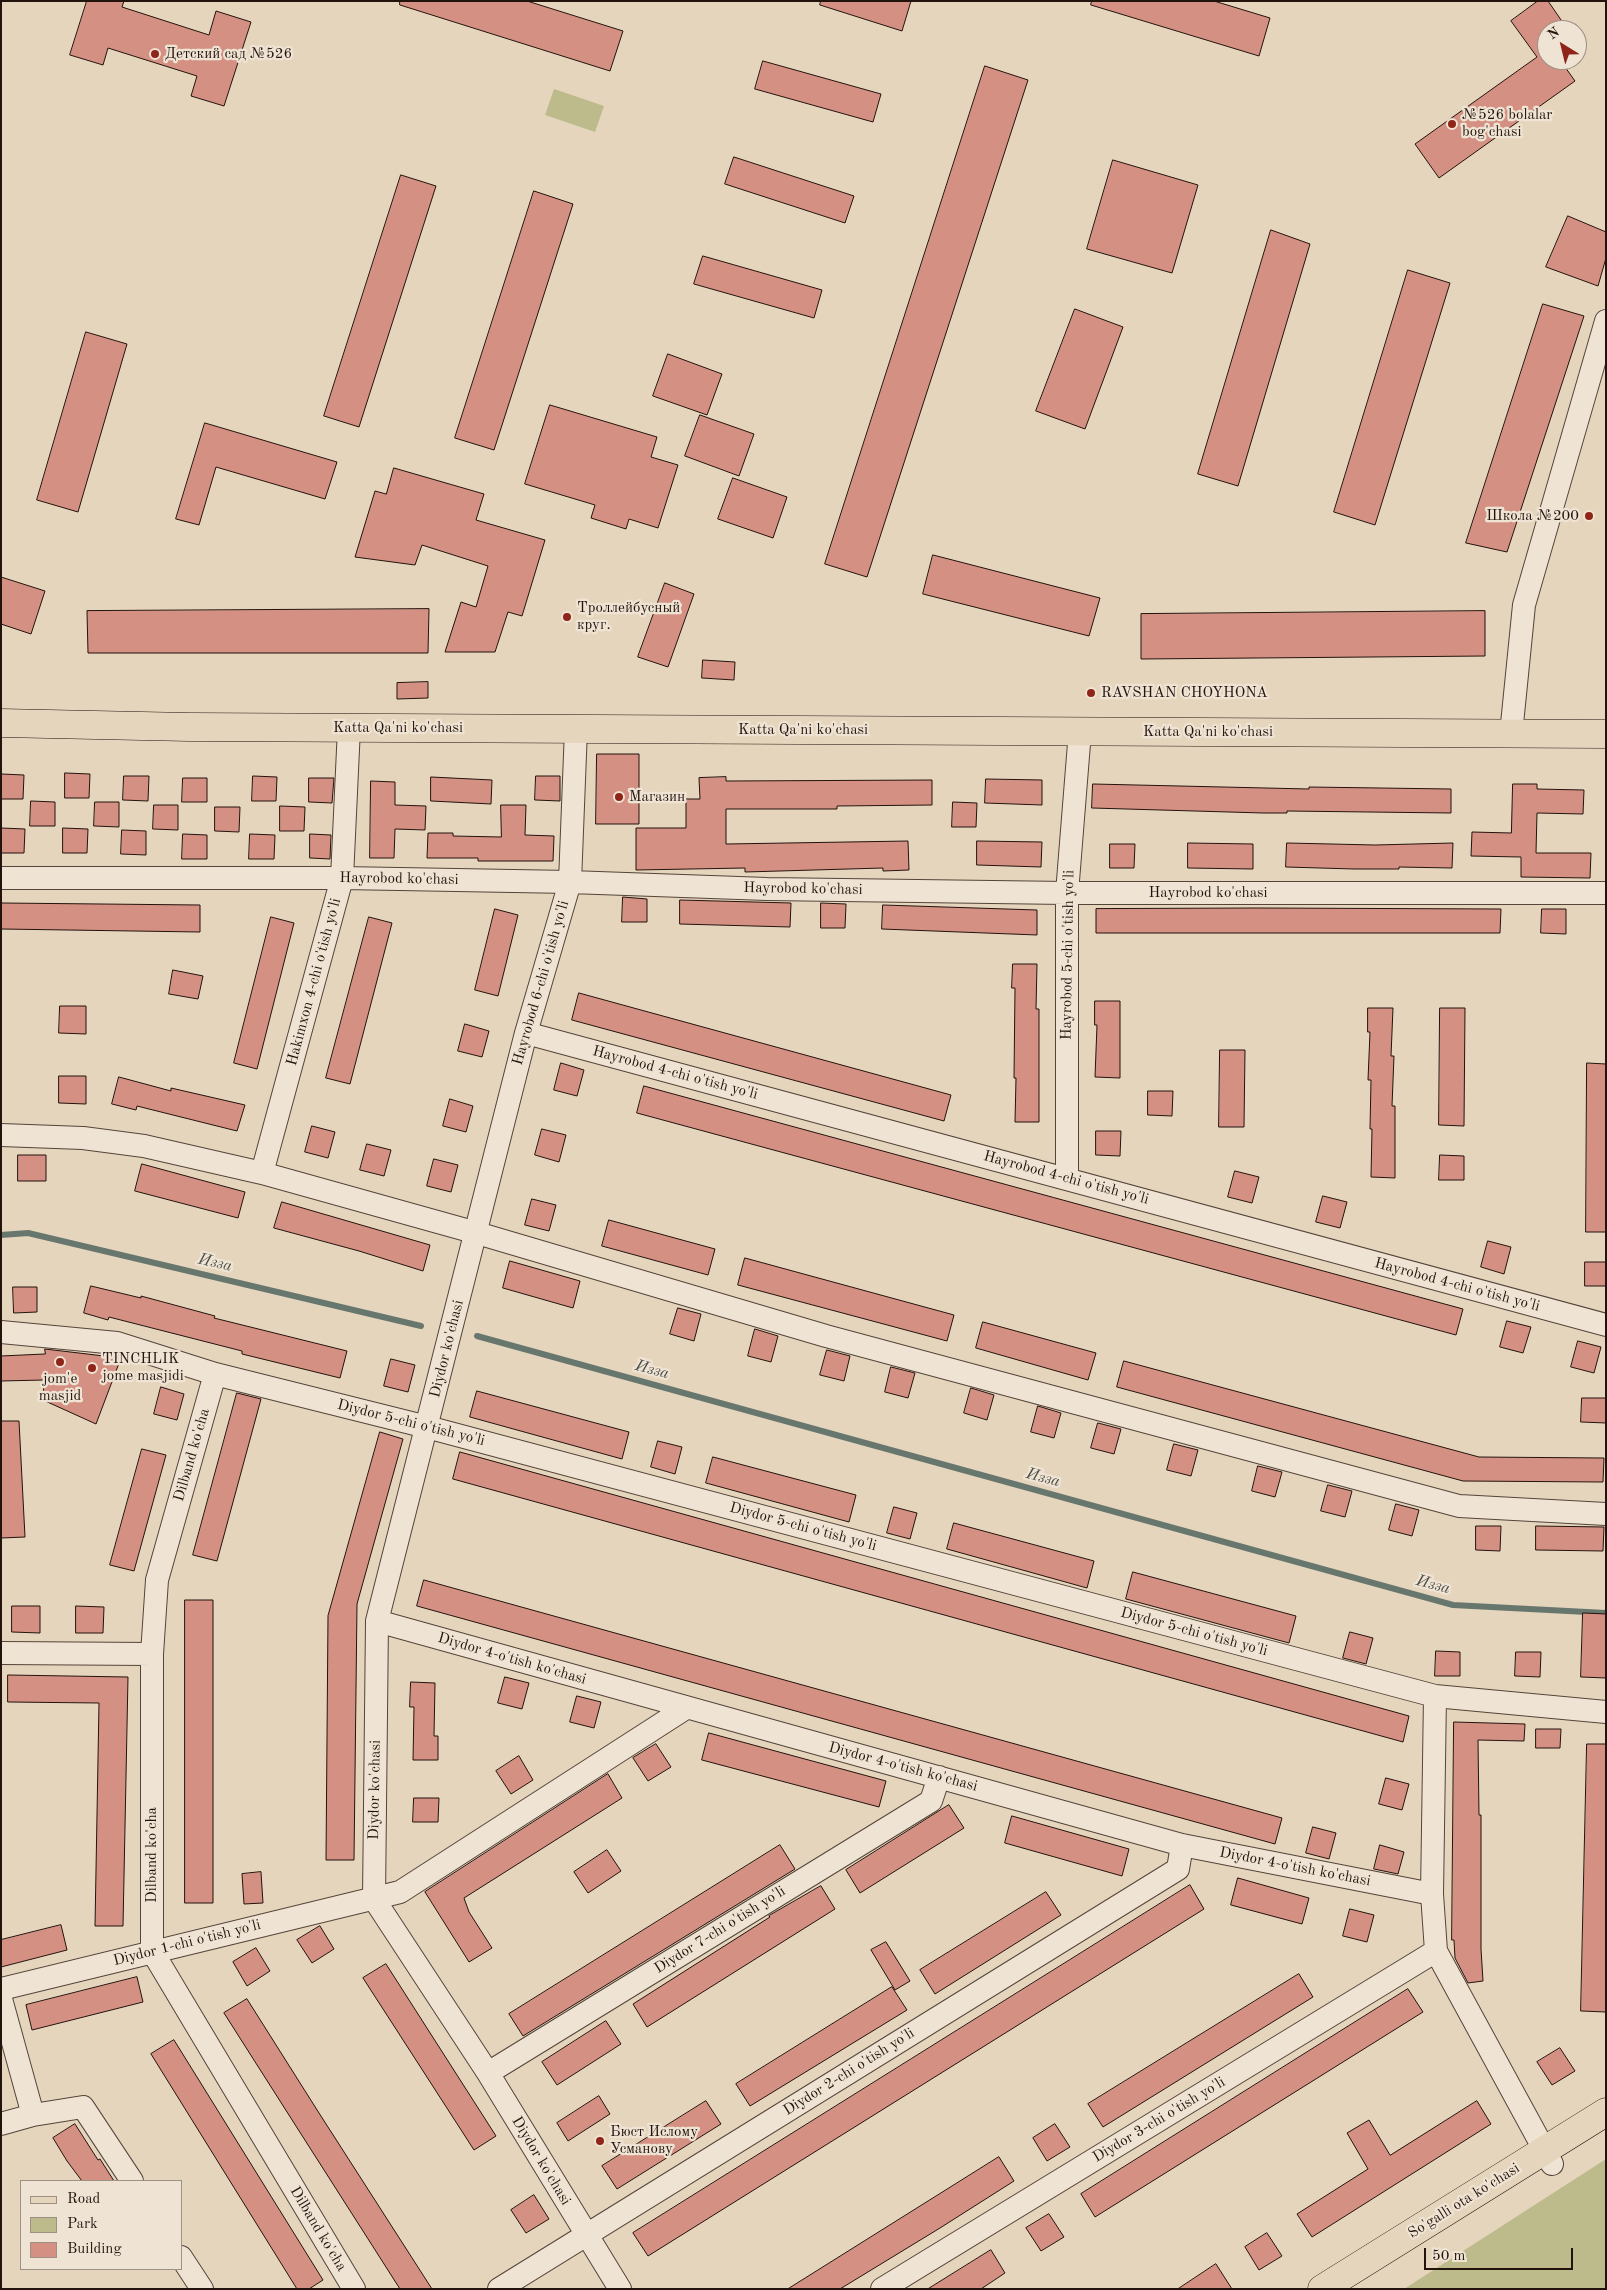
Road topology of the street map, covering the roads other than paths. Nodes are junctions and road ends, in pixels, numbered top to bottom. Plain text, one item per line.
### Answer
1 (1606, 321) edge
2 (1, 723) edge
3 (349, 728) junction
4 (576, 729) junction
5 (1080, 731) junction
6 (1511, 734) junction
7 (1606, 734) edge
8 (1, 878) edge
9 (342, 878) junction
10 (570, 882) junction
11 (1067, 893) junction
12 (1606, 893) edge
13 (526, 1033) junction
14 (1, 1135) edge
15 (262, 1173) junction
16 (1068, 1179) junction
17 (476, 1233) junction
18 (1606, 1326) edge
19 (1, 1332) edge
20 (215, 1374) junction
21 (427, 1427) junction
22 (1606, 1514) edge
23 (378, 1622) junction
24 (1, 1653) edge
25 (152, 1654) junction
26 (1435, 1696) junction
27 (686, 1708) junction
28 (1606, 1712) edge
29 (939, 1777) junction
30 (1182, 1845) junction
31 (1432, 1894) junction
32 (374, 1899) junction
33 (152, 1951) junction
34 (1436, 1951) junction
35 (1, 1989) edge
36 (1, 1999) edge
37 (488, 2073) junction
38 (1606, 2112) edge
39 (34, 2115) junction
40 (1, 2124) edge
41 (1606, 2130) edge
42 (1548, 2158) junction
43 (131, 2180) edge
44 (586, 2234) junction
45 (182, 2259) edge
46 (202, 2289) edge
47 (354, 2289) edge
48 (499, 2289) edge
49 (620, 2289) edge
50 (882, 2289) edge
51 (1322, 2289) edge
52 (1352, 2289) edge

1 - 6 street
2 - 3 main road, Katta Qa'ni ko'chasi
3 - 4 main road, Katta Qa'ni ko'chasi
3 - 9 street, Hakimxon 4-chi o'tish yo'li
4 - 5 main road, Katta Qa'ni ko'chasi
4 - 10 street, Hayrobod 6-chi o'tish yo'li
5 - 6 main road, Katta Qa'ni ko'chasi
5 - 11 street, Hayrobod 5-chi o'tish yo'li
6 - 7 main road, Katta Qa'ni ko'chasi
8 - 9 street, Hayrobod ko'chasi
9 - 10 street, Hayrobod ko'chasi
9 - 15 street, Hakimxon 4-chi o'tish yo'li
10 - 11 street, Hayrobod ko'chasi
10 - 13 street, Hayrobod 6-chi o'tish yo'li
11 - 12 street, Hayrobod ko'chasi
11 - 16 street, Hayrobod 5-chi o'tish yo'li
13 - 16 street, Hayrobod 4-chi o'tish yo'li
13 - 17 street, Hayrobod 6-chi o'tish yo'li
14 - 15 street
15 - 17 street
16 - 18 street, Hayrobod 4-chi o'tish yo'li
17 - 21 street, Diydor ko'chasi
17 - 22 street
19 - 20 street, Diydor 5-chi o'tish yo'li
20 - 21 street, Diydor 5-chi o'tish yo'li
20 - 25 street, Dilband ko'cha
21 - 23 street, Diydor ko'chasi
21 - 26 street, Diydor 5-chi o'tish yo'li
23 - 27 street, Diydor 4-o'tish ko'chasi
23 - 32 street, Diydor ko'chasi
24 - 25 street
25 - 33 street, Dilband ko'cha
26 - 28 street, Diydor 5-chi o'tish yo'li
26 - 31 street
27 - 29 street, Diydor 4-o'tish ko'chasi
27 - 32 street
29 - 30 street, Diydor 4-o'tish ko'chasi
29 - 37 street, Diydor 7-chi o'tish yo'li
30 - 31 street, Diydor 4-o'tish ko'chasi
30 - 44 street, Diydor 2-chi o'tish yo'li
31 - 34 street
32 - 33 street, Diydor 1-chi o'tish yo'li
32 - 37 street, Diydor ko'chasi
33 - 35 street, Diydor 1-chi o'tish yo'li
33 - 47 street, Dilband ko'cha
34 - 42 street
34 - 50 street, Diydor 3-chi o'tish yo'li
36 - 39 street
37 - 44 street, Diydor ko'chasi
38 - 42 main road, So'galli ota ko'chasi
39 - 40 street
39 - 43 street
41 - 42 main road, So'galli ota ko'chasi
42 - 51 main road, So'galli ota ko'chasi
42 - 52 main road, So'galli ota ko'chasi
44 - 48 street, Diydor 2-chi o'tish yo'li
44 - 49 street, Diydor ko'chasi
45 - 46 street

